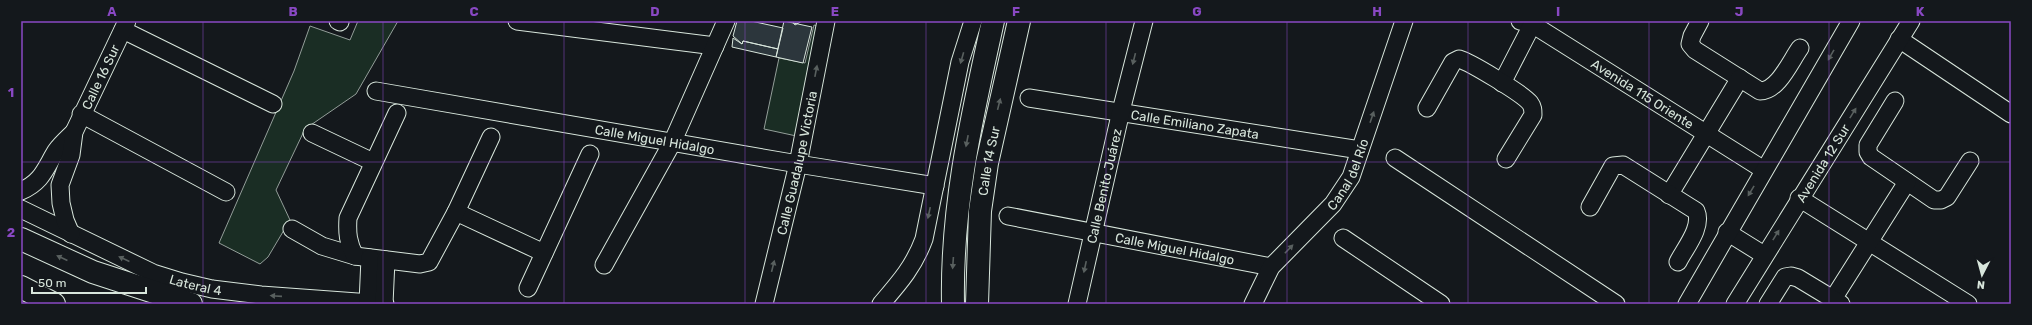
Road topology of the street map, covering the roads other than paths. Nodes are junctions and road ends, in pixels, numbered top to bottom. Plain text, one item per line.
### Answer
1 (517, 21) edge
2 (726, 21) edge
3 (826, 21) edge
4 (973, 21) edge
5 (993, 21) edge
6 (1144, 21) edge
7 (1404, 21) edge
8 (1700, 21) edge
9 (1851, 21) edge
10 (1911, 21) edge
11 (1019, 22) edge
12 (1529, 22) edge
13 (125, 25) edge
14 (1899, 40) junction
15 (715, 46) junction
16 (1800, 48) dead end
17 (1740, 78) junction
18 (1502, 83) junction
19 (376, 91) dead end
20 (1029, 98) dead end
21 (1895, 101) dead end
22 (273, 104) dead end
23 (1427, 108) dead end
24 (1121, 111) junction
25 (397, 113) dead end
26 (81, 114) junction
27 (2011, 114) edge
28 (74, 132) junction
29 (1707, 132) junction
30 (312, 133) dead end
31 (492, 137) dead end
32 (672, 143) junction
33 (1360, 150) junction
34 (590, 154) dead end
35 (1395, 158) dead end
36 (1506, 159) dead end
37 (1970, 161) dead end
38 (373, 162) junction
39 (798, 164) junction
40 (1764, 170) junction
41 (42, 176) junction
42 (1907, 182) junction
43 (60, 185) junction
44 (934, 186) junction
45 (21, 191) edge
46 (226, 192) dead end
47 (1669, 195) junction
48 (1799, 198) junction
49 (1590, 207) dead end
50 (21, 209) edge
51 (456, 212) junction
52 (1008, 216) dead end
53 (292, 229) dead end
54 (1727, 232) junction
55 (1092, 233) junction
56 (70, 234) junction
57 (1342, 238) dead end
58 (21, 239) edge
59 (1869, 244) junction
60 (544, 253) junction
61 (1764, 255) junction
62 (371, 258) junction
63 (1678, 262) dead end
64 (604, 265) dead end
65 (1271, 267) junction
66 (21, 287) edge
67 (528, 288) dead end
68 (1837, 301) edge
69 (54, 304) edge
70 (191, 304) edge
71 (379, 304) edge
72 (764, 304) edge
73 (881, 304) edge
74 (952, 304) edge
75 (977, 304) edge
76 (1077, 304) edge
77 (1253, 304) edge
78 (1441, 304) edge
79 (1616, 304) edge
80 (1687, 304) edge
81 (1735, 304) edge
82 (1768, 304) edge
83 (1968, 304) edge

1 - 15 street
2 - 15 street
39 -> 3 street, Calle Guadalupe Victoria
4 -> 44 street
5 -> 74 main road, Calle 14 Sur
6 -> 24 street, Calle Benito Juárez
33 -> 7 street, Canal del Río
8 - 17 street
9 -> 40 street
10 - 14 street, Avenida 12 Sur
75 -> 11 main road, Calle 14 Sur
12 - 18 street
12 - 29 street, Avenida 115 Oriente
13 - 22 street
13 - 26 street, Calle 16 Sur
14 - 27 street
48 -> 14 street, Avenida 12 Sur
15 - 32 street
16 - 17 street
17 - 29 street
18 - 23 street
18 - 36 street
19 - 32 street, Calle Miguel Hidalgo
20 - 24 street, Calle Emiliano Zapata
21 - 42 street
24 - 33 street, Calle Emiliano Zapata
24 - 55 street, Calle Benito Juárez
25 - 38 street
26 - 28 street, Calle 16 Sur
26 - 46 street
28 - 41 street, Calle 16 Sur
28 - 43 street, Calle 16 Sur
29 - 40 street, Avenida 115 Oriente
29 - 47 street
30 - 38 street
31 - 51 street
32 - 39 street, Calle Miguel Hidalgo
32 - 64 street
65 -> 33 street, Canal del Río
34 - 60 street
35 - 79 street
37 - 42 street
38 - 62 street
39 - 44 street, Calle Miguel Hidalgo
72 -> 39 street, Calle Guadalupe Victoria
40 -> 54 street
41 - 43 street
41 - 45 street, Calle 16 Sur
42 - 59 street
43 - 56 street, Calle 16 Sur
44 -> 73 street
47 - 49 street
47 - 63 street
48 - 59 street
61 -> 48 street, Avenida 12 Sur
50 - 56 street, Lateral 4
51 - 60 street
51 - 62 street
52 - 55 street, Calle Miguel Hidalgo
53 - 62 street
54 - 61 street
54 - 80 street
55 - 65 street, Calle Miguel Hidalgo
55 -> 76 street, Calle Benito Juárez
71 -> 56 street, Lateral 4
57 - 78 street
70 -> 58 main road
59 - 68 street
59 - 83 street
60 - 67 street
61 - 81 street, Avenida 12 Sur
62 - 71 street
65 - 77 street, Canal del Río
66 - 69 main road
68 - 82 street

